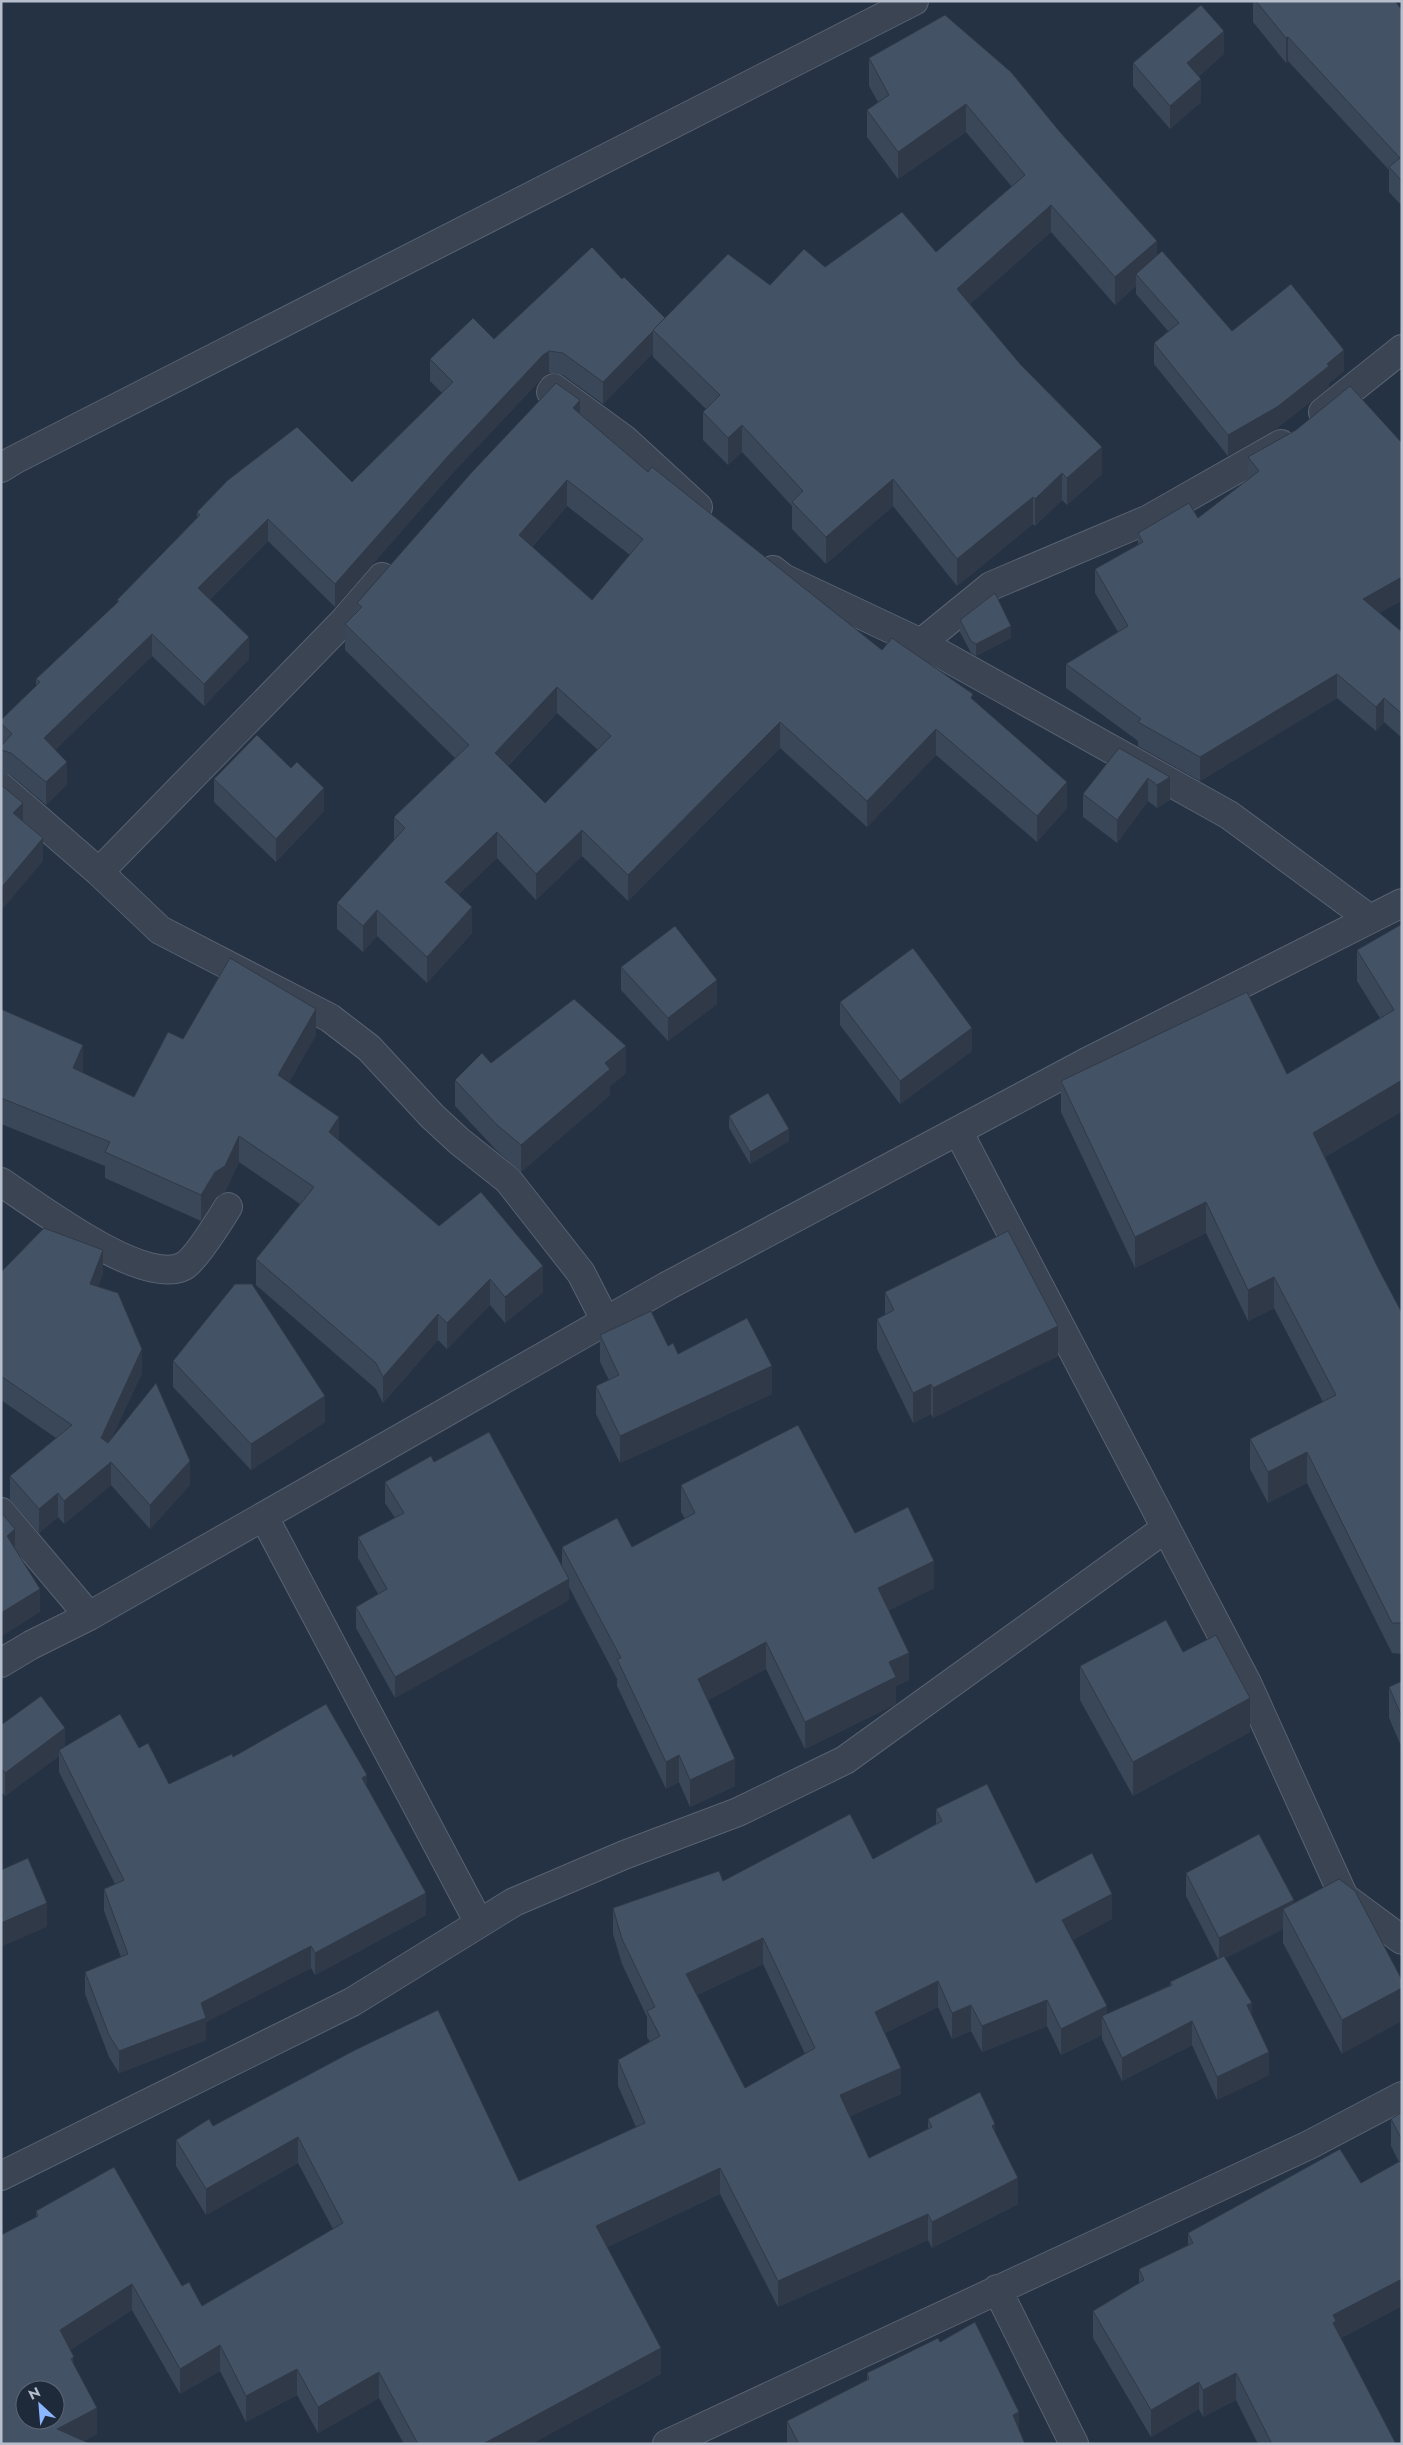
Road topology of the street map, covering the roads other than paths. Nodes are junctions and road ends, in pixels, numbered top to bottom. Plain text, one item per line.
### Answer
1 (914, 1) edge
2 (1402, 349) edge
3 (534, 409) edge
4 (1, 468) edge
5 (716, 522) edge
6 (753, 553) edge
7 (401, 556) edge
8 (921, 642) junction
9 (1, 788) edge
10 (98, 872) junction
11 (1402, 903) edge
12 (1370, 919) junction
13 (958, 1131) junction
14 (1, 1182) edge
15 (228, 1207) dead end
16 (605, 1320) junction
17 (1, 1512) edge
18 (264, 1517) junction
19 (1166, 1528) junction
20 (90, 1616) junction
21 (1, 1663) edge
22 (479, 1923) junction
23 (1402, 1940) edge
24 (1402, 2096) edge
25 (2, 2174) edge
26 (998, 2289) junction
27 (667, 2444) edge
28 (1074, 2444) edge

1 - 4 street
2 - 8 street
3 - 5 street
6 - 8 street
7 - 10 street
8 - 12 street
9 - 10 street
10 - 16 street
11 - 12 street
12 - 13 street
13 - 16 street
13 - 19 street
14 - 15 street
16 - 18 street
17 - 20 street
18 - 20 street
18 - 22 street
19 - 22 street
19 - 23 street
20 - 21 street
22 - 25 street
24 - 26 street
26 - 27 street
26 - 28 street

